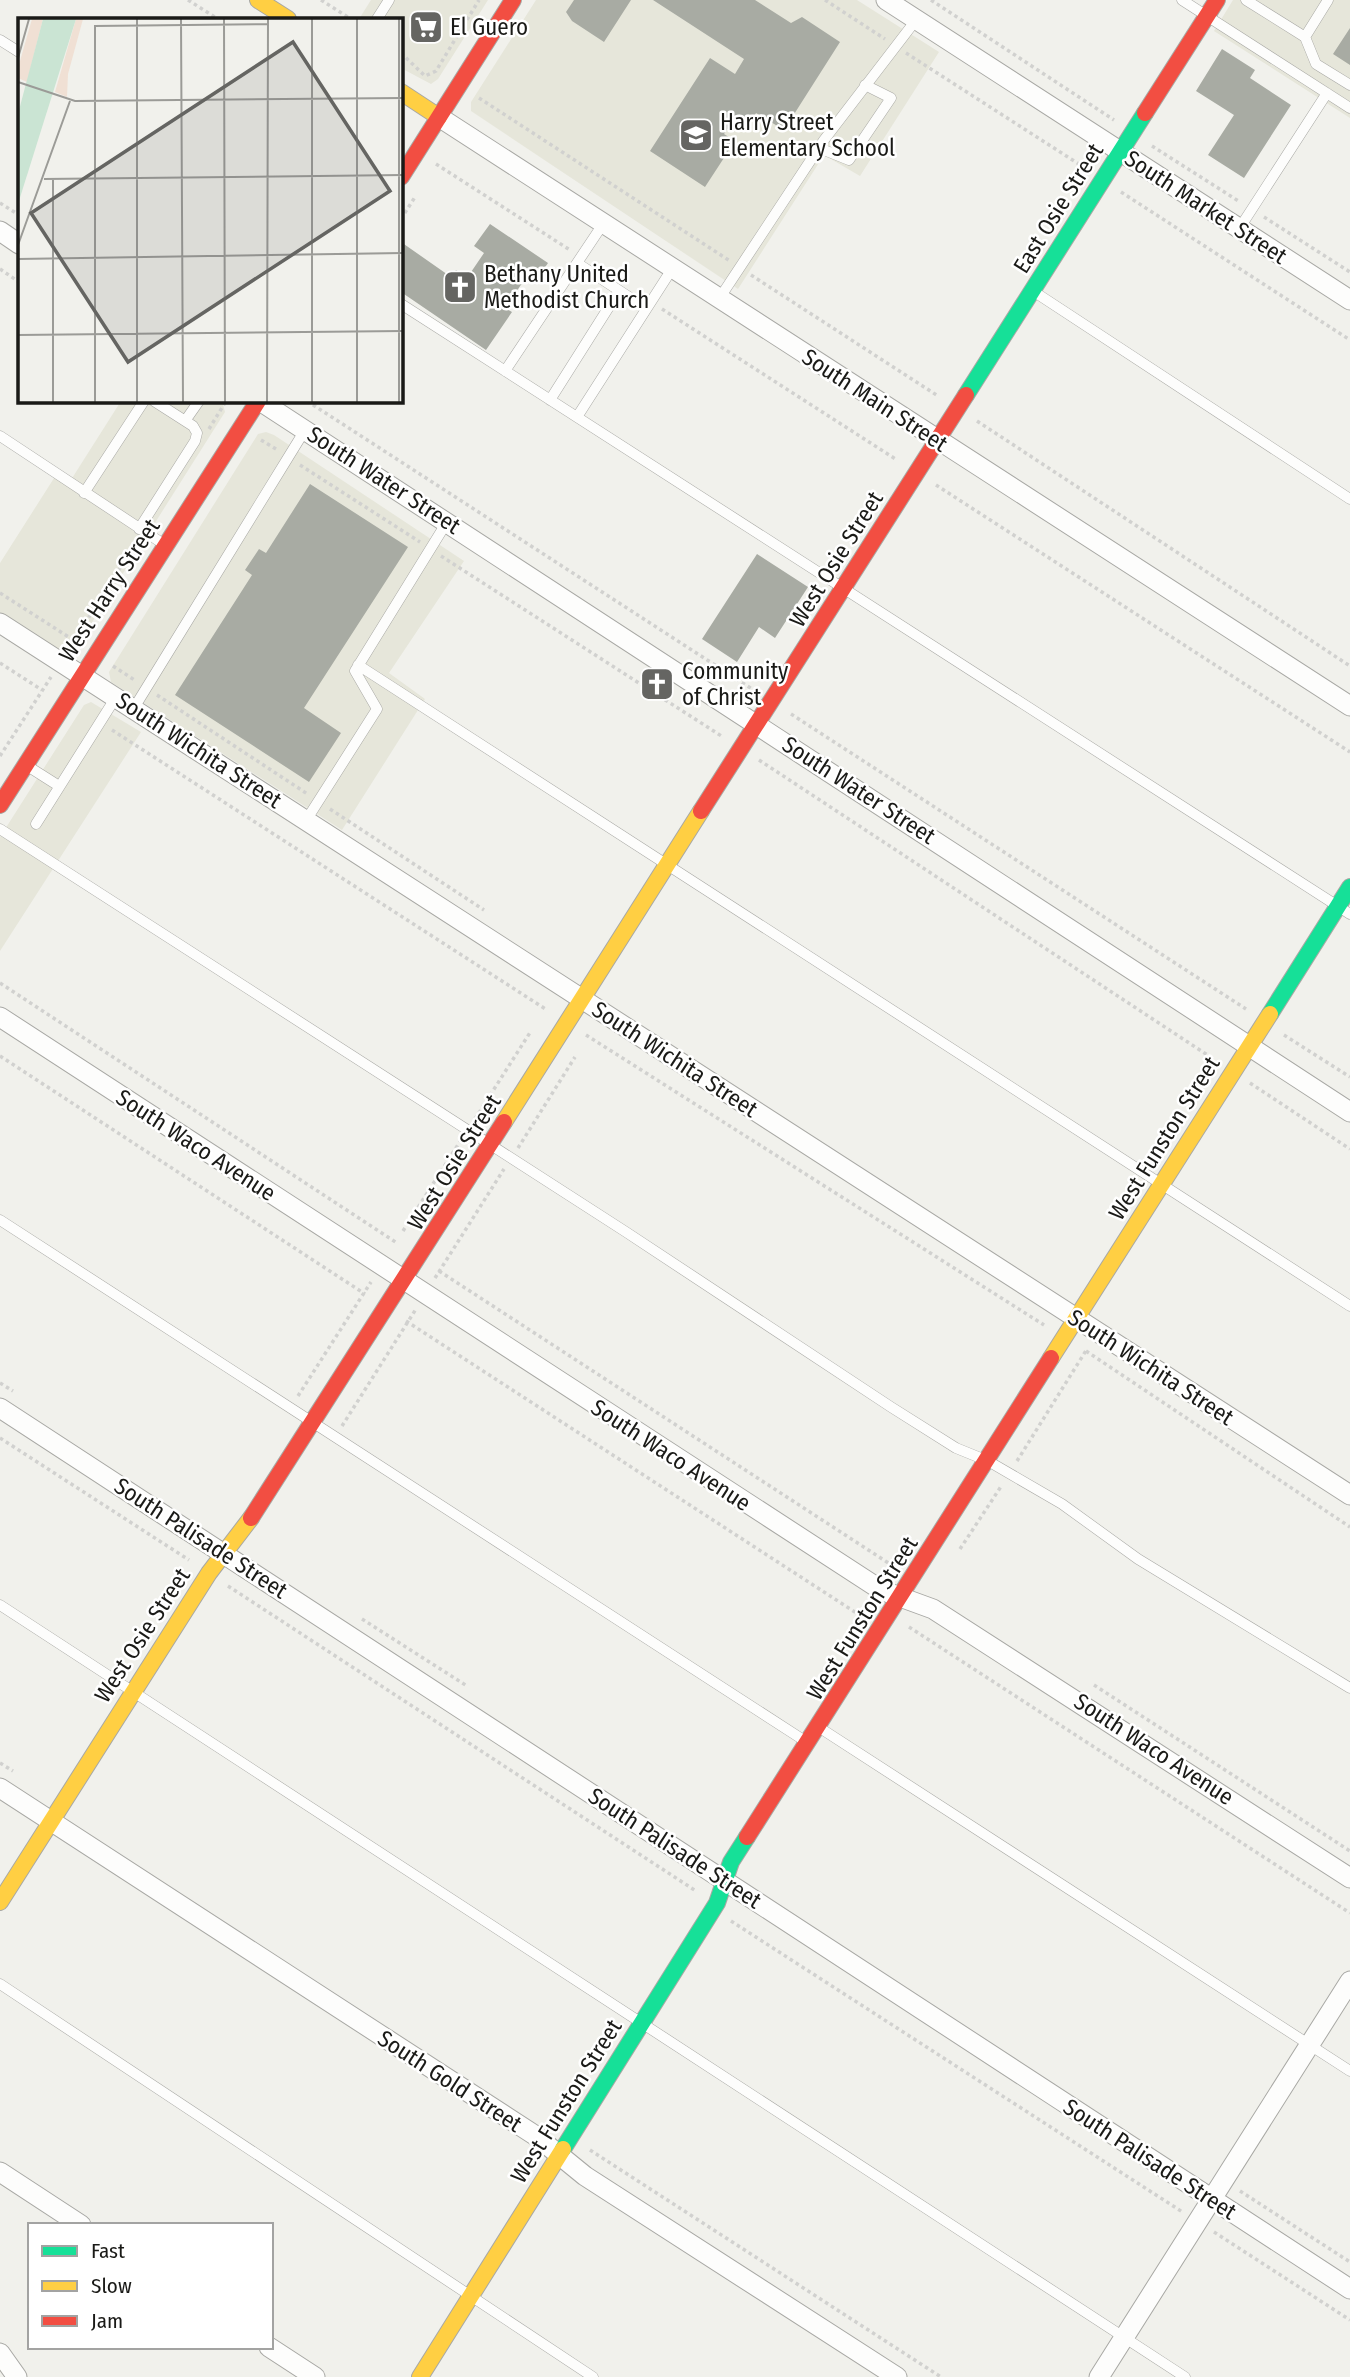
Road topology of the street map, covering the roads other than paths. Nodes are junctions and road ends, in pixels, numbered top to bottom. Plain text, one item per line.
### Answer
1 (258, 0) edge
2 (388, 0) edge
3 (513, 0) edge
4 (886, 0) edge
5 (1182, 0) edge
6 (1217, 0) edge
7 (1246, 0) edge
8 (1328, 0) edge
9 (1207, 16) junction
10 (286, 18) edge
11 (378, 18) edge
12 (916, 20) junction
13 (1305, 37) junction
14 (0, 40) edge
15 (18, 51) edge
16 (865, 85) junction
17 (1350, 85) edge
18 (402, 93) edge
19 (1327, 93) junction
20 (1350, 108) edge
21 (439, 117) junction
22 (819, 148) junction
23 (1121, 152) junction
24 (402, 175) edge
25 (603, 224) junction
26 (1239, 229) junction
27 (0, 232) edge
28 (18, 243) edge
29 (579, 260) junction
30 (672, 269) junction
31 (620, 291) junction
32 (1033, 291) junction
33 (719, 299) junction
34 (1350, 300) edge
35 (402, 305) edge
36 (648, 305) junction
37 (505, 371) junction
38 (550, 400) junction
39 (143, 402) edge
40 (156, 402) edge
41 (198, 402) edge
42 (258, 402) edge
43 (261, 402) edge
44 (576, 417) junction
45 (186, 421) junction
46 (305, 430) junction
47 (0, 436) edge
48 (938, 441) junction
49 (84, 493) junction
50 (1350, 499) edge
51 (447, 521) junction
52 (141, 530) junction
53 (165, 546) junction
54 (843, 591) junction
55 (0, 623) edge
56 (358, 665) junction
57 (82, 675) junction
58 (116, 697) junction
59 (1350, 706) edge
60 (134, 708) junction
61 (759, 724) junction
62 (26, 764) junction
63 (59, 786) junction
64 (0, 805) edge
65 (307, 819) junction
66 (36, 824) dead end
67 (0, 829) edge
68 (669, 866) junction
69 (1350, 887) edge
70 (1344, 910) edge
71 (584, 1000) junction
72 (0, 1017) edge
73 (1249, 1046) junction
74 (1350, 1112) edge
75 (490, 1147) junction
76 (1163, 1184) junction
77 (0, 1220) edge
78 (404, 1282) junction
79 (1350, 1306) edge
80 (1077, 1319) junction
81 (0, 1408) edge
82 (314, 1422) junction
83 (988, 1461) junction
84 (1350, 1495) edge
85 (225, 1554) junction
86 (902, 1597) junction
87 (0, 1605) edge
88 (1350, 1688) edge
89 (133, 1691) junction
90 (819, 1727) junction
91 (809, 1743) junction
92 (0, 1788) edge
93 (51, 1821) junction
94 (1350, 1878) edge
95 (725, 1880) junction
96 (0, 1902) edge
97 (1350, 1981) edge
98 (0, 1984) edge
99 (642, 2022) junction
100 (1309, 2046) junction
101 (1350, 2071) edge
102 (559, 2155) junction
103 (0, 2172) edge
104 (1212, 2199) junction
105 (78, 2223) edge
106 (1350, 2289) edge
107 (470, 2296) junction
108 (1124, 2337) junction
109 (273, 2349) edge
110 (0, 2353) edge
111 (17, 2377) edge
112 (315, 2377) edge
113 (420, 2377) edge
114 (593, 2377) edge
115 (897, 2377) edge
116 (1099, 2377) edge
117 (1185, 2377) edge

1 - 10 street
2 - 11 lane
3 - 21 street
4 - 12 street, South Market Street
5 - 9 lane
6 - 9 street, East Osie Street
7 - 13 lane
8 - 13 lane
9 - 19 lane
9 - 23 street, East Osie Street
12 - 16 lane
12 - 23 street, South Market Street
13 - 17 lane
14 - 15 lane
16 - 22 lane
16 - 22 lane
18 - 21 street, South Main Street
19 - 20 lane
19 - 26 lane
21 - 24 street
21 - 25 street, South Main Street
22 - 33 lane
23 - 26 street, South Market Street
23 - 32 street, East Osie Street
25 - 29 lane
25 - 30 street, South Main Street
26 - 34 street, South Market Street
27 - 28 street
29 - 31 lane
29 - 37 lane
30 - 33 street, South Main Street
30 - 36 lane
31 - 36 lane
31 - 38 lane
32 - 48 street, East Osie Street
32 - 50 lane
33 - 48 street, South Main Street
35 - 37 lane
36 - 44 lane
37 - 38 lane
38 - 44 lane
39 - 49 lane
40 - 45 lane
41 - 45 lane
42 - 53 street, West Harry Street
43 - 46 street, South Water Street
44 - 54 lane
45 - 52 lane
46 - 51 street, South Water Street
46 - 60 lane
47 - 49 lane
48 - 54 street, West Osie Street
48 - 59 street, South Main Street
49 - 52 lane
51 - 56 lane
51 - 61 street, South Water Street
52 - 53 lane
53 - 57 street, West Harry Street
54 - 61 street, West Osie Street
54 - 70 lane
55 - 57 street, South Wichita Street
56 - 65 lane
56 - 68 lane
57 - 58 street, South Wichita Street
57 - 62 street, West Harry Street
58 - 60 street, South Wichita Street
58 - 63 lane
60 - 65 street, South Wichita Street
61 - 68 street, West Osie Street
61 - 73 street, South Water Street
62 - 63 lane
62 - 64 street, West Harry Street
63 - 66 lane
65 - 71 street, South Wichita Street
67 - 75 lane
68 - 71 street, West Osie Street
68 - 76 lane
69 - 70 street, West Funston Street
70 - 73 street, West Funston Street
71 - 75 street, West Osie Street
71 - 80 street, South Wichita Street
72 - 78 street, South Waco Avenue
73 - 74 street, South Water Street
73 - 76 street, West Funston Street
75 - 78 street, West Osie Street
75 - 83 lane
76 - 79 lane
76 - 80 street, West Funston Street
77 - 82 lane
78 - 82 street, West Osie Street
78 - 86 street, South Waco Avenue
80 - 83 street, West Funston Street
80 - 84 street, South Wichita Street
81 - 85 street, South Palisade Street
82 - 85 street, West Osie Street
82 - 91 lane
83 - 86 street, West Funston Street
83 - 88 lane
85 - 89 street, West Osie Street
85 - 95 street, South Palisade Street
86 - 90 street, West Funston Street
86 - 94 street, South Waco Avenue
87 - 89 lane
89 - 93 street, West Osie Street
89 - 99 lane
90 - 91 street, West Funston Street
90 - 100 lane
91 - 95 street, West Funston Street
92 - 93 street, South Gold Street
93 - 96 street, West Osie Street
93 - 102 street, South Gold Street
95 - 99 street, West Funston Street
95 - 104 street, South Palisade Street
97 - 100 street
98 - 107 lane
99 - 102 street, West Funston Street
99 - 108 lane
100 - 101 lane
100 - 104 street
102 - 107 street, West Funston Street
102 - 115 street, South Gold Street
103 - 105 street
104 - 106 street, South Palisade Street
104 - 108 street
107 - 113 street, West Funston Street
107 - 114 lane
108 - 116 street
108 - 117 lane
109 - 112 street
110 - 111 street

